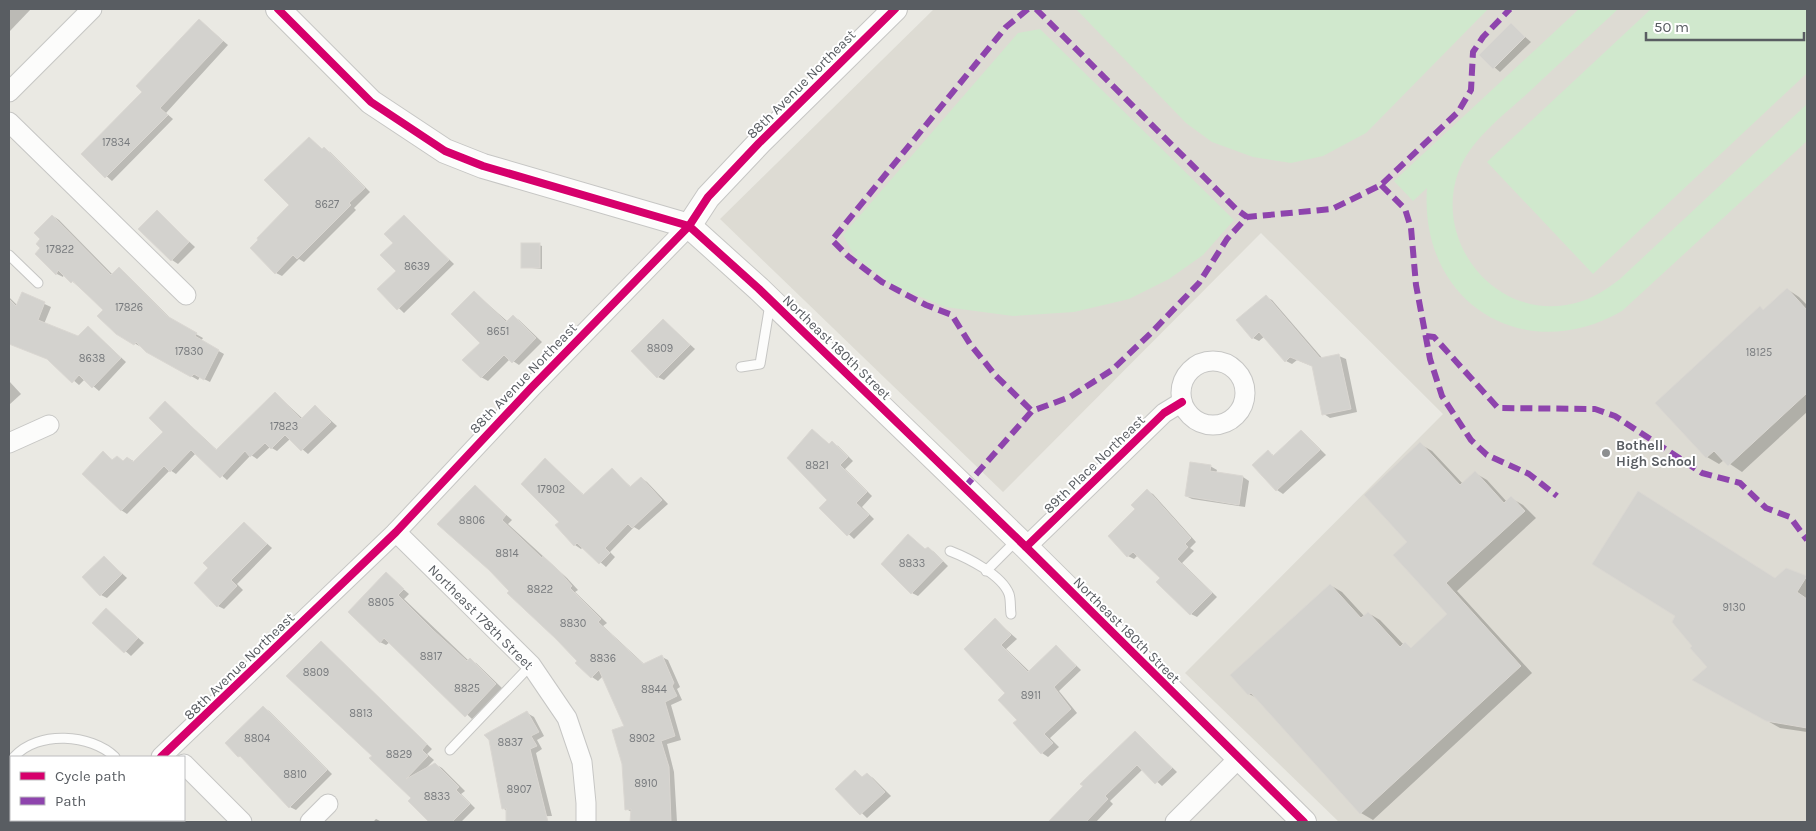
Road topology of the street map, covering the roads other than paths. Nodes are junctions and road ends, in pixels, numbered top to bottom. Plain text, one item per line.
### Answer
1 (92, 9) edge
2 (278, 9) edge
3 (895, 9) edge
4 (9, 92) edge
5 (9, 122) edge
6 (688, 226) junction
7 (9, 255) edge
8 (38, 283) dead end
9 (186, 295) dead end
10 (770, 300) junction
11 (741, 368) dead end
12 (1182, 402) dead end
13 (49, 425) dead end
14 (9, 443) edge
15 (396, 532) junction
16 (1022, 543) junction
17 (950, 551) dead end
18 (986, 571) junction
19 (1011, 614) dead end
20 (531, 665) junction
21 (450, 750) dead end
22 (169, 755) edge
23 (16, 756) edge
24 (114, 756) edge
25 (1238, 759) junction
26 (185, 765) edge
27 (328, 804) dead end
28 (242, 822) edge
29 (310, 822) edge
30 (586, 822) edge
31 (1176, 822) edge
32 (1304, 822) edge

1 - 4 street
2 - 6 street, Northeast 180th Street
3 - 6 street, 88th Avenue Northeast
5 - 9 street
6 - 10 street, Northeast 180th Street
6 - 15 street, 88th Avenue Northeast
7 - 8 lane
10 - 11 lane
10 - 16 street, Northeast 180th Street
12 - 16 street, 89th Place Northeast
13 - 14 street
15 - 20 street, Northeast 178th Street
15 - 22 street, 88th Avenue Northeast
16 - 18 lane
16 - 25 street, Northeast 180th Street
17 - 18 lane
18 - 19 lane
20 - 21 lane
20 - 30 street, Northeast 178th Street
23 - 24 lane
25 - 31 street
25 - 32 street, Northeast 180th Street
26 - 28 street
27 - 29 street

